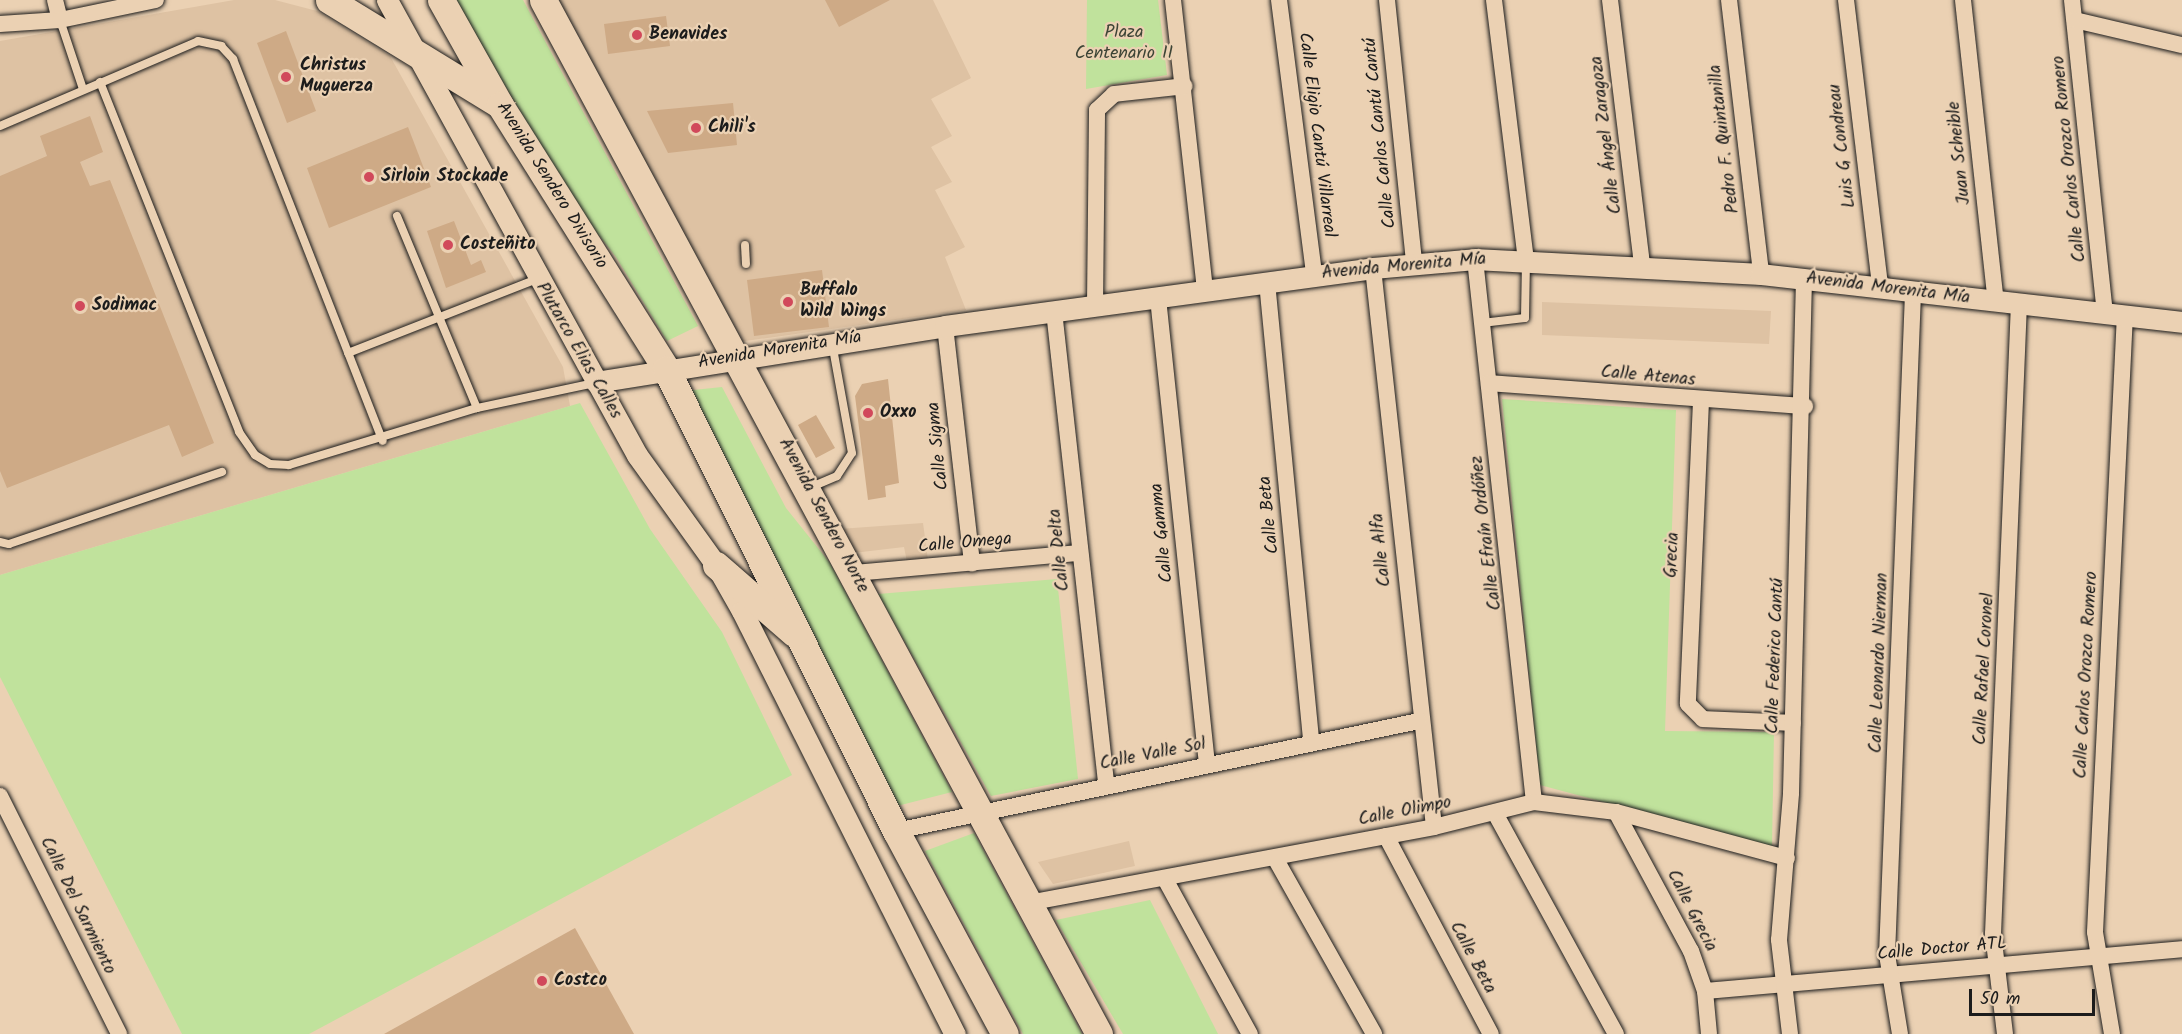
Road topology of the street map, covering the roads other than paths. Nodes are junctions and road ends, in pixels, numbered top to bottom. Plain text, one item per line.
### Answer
1 (55, 0) edge
2 (156, 0) edge
3 (329, 0) edge
4 (387, 0) edge
5 (441, 0) edge
6 (543, 0) edge
7 (1173, 0) edge
8 (1279, 0) edge
9 (1387, 0) edge
10 (1494, 0) edge
11 (1610, 0) edge
12 (1729, 0) edge
13 (1846, 0) edge
14 (1963, 0) edge
15 (2073, 0) edge
16 (60, 20) junction
17 (2075, 20) junction
18 (0, 24) edge
19 (2182, 45) edge
20 (416, 53) junction
21 (100, 82) junction
22 (1185, 86) junction
23 (83, 89) junction
24 (500, 105) junction
25 (0, 126) edge
26 (397, 216) dead end
27 (745, 245) dead end
28 (1475, 259) junction
29 (1526, 260) junction
30 (1414, 263) junction
31 (746, 264) dead end
32 (1642, 266) junction
33 (1373, 268) junction
34 (1761, 274) junction
35 (1314, 275) junction
36 (1804, 278) junction
37 (537, 279) junction
38 (1267, 282) junction
39 (1880, 287) junction
40 (1205, 291) junction
41 (1913, 292) junction
42 (1158, 298) junction
43 (1996, 302) junction
44 (2019, 304) junction
45 (1095, 305) junction
46 (1054, 311) junction
47 (2115, 314) junction
48 (439, 317) junction
49 (2182, 322) edge
50 (1482, 323) junction
51 (945, 326) junction
52 (832, 343) junction
53 (348, 353) junction
54 (738, 357) junction
55 (666, 369) junction
56 (596, 382) junction
57 (1489, 383) junction
58 (1701, 401) junction
59 (1805, 406) junction
60 (477, 408) junction
61 (383, 441) junction
62 (222, 472) dead end
63 (808, 488) junction
64 (0, 542) edge
65 (1080, 554) junction
66 (972, 562) junction
67 (716, 565) junction
68 (854, 573) junction
69 (807, 644) junction
70 (1419, 721) junction
71 (1793, 723) junction
72 (1311, 743) junction
73 (1207, 764) junction
74 (1106, 784) junction
75 (0, 796) edge
76 (1534, 802) junction
77 (979, 811) junction
78 (1495, 813) junction
79 (1616, 813) junction
80 (1434, 827) junction
81 (896, 831) junction
82 (1386, 836) junction
83 (1275, 858) junction
84 (1786, 858) junction
85 (1165, 879) junction
86 (1028, 903) junction
87 (2182, 949) edge
88 (2096, 957) junction
89 (1993, 965) junction
90 (1887, 974) junction
91 (1782, 983) junction
92 (1705, 991) junction
93 (118, 1034) edge
94 (955, 1034) edge
95 (1005, 1034) edge
96 (1099, 1034) edge
97 (1250, 1034) edge
98 (1374, 1034) edge
99 (1491, 1034) edge
100 (1616, 1034) edge
101 (1709, 1034) edge
102 (1790, 1034) edge
103 (1900, 1034) edge
104 (2005, 1034) edge
105 (2112, 1034) edge

1 - 16 street
2 - 16 street
3 - 20 main road
4 - 20 street, Plutarco Elias Calles
5 - 24 main road, Avenida Sendero Divisorio
6 - 54 main road, Avenida Sendero Norte
7 - 22 street
8 - 35 street, Calle Eligio Cantú Villarreal
9 - 30 street, Calle Carlos Cantú Cantú
10 - 29 street
11 - 32 street, Calle Ángel Zaragoza
12 - 34 street, Pedro F. Quintanilla
13 - 39 street, Luis G Condreau
14 - 43 street, Juan Scheible
15 - 17 street, Calle Carlos Orozco Romero
16 - 18 street
16 - 23 lane
17 - 19 street
17 - 47 street, Calle Carlos Orozco Romero
20 - 24 main road
20 - 37 street, Plutarco Elias Calles
21 - 23 lane
21 - 53 lane
21 - 61 lane
22 - 40 street
22 - 45 street
23 - 25 lane
24 - 55 main road, Avenida Sendero Divisorio
26 - 48 lane
27 - 31 lane
28 - 29 street, Avenida Morenita Mía
28 - 30 street, Avenida Morenita Mía
28 - 50 street, Calle Efraín Ordóñez
29 - 32 street, Avenida Morenita Mía
29 - 50 lane
30 - 33 street, Avenida Morenita Mía
32 - 34 street, Avenida Morenita Mía
33 - 35 street, Avenida Morenita Mía
33 - 70 street, Calle Alfa
34 - 36 street, Avenida Morenita Mía
35 - 38 street, Avenida Morenita Mía
36 - 39 street, Avenida Morenita Mía
36 - 59 street, Calle Federico Cantú
37 - 48 lane
37 - 56 street, Plutarco Elias Calles
38 - 40 street, Avenida Morenita Mía
38 - 72 street, Calle Beta
39 - 41 street, Avenida Morenita Mía
40 - 42 street, Avenida Morenita Mía
41 - 43 street, Avenida Morenita Mía
41 - 90 street, Calle Leonardo Nierman
42 - 45 street, Avenida Morenita Mía
42 - 73 street, Calle Gamma
43 - 44 street, Avenida Morenita Mía
44 - 47 street, Avenida Morenita Mía
44 - 89 street, Calle Rafael Coronel
45 - 46 street, Avenida Morenita Mía
46 - 51 street, Avenida Morenita Mía
46 - 65 street, Calle Delta
47 - 49 street, Avenida Morenita Mía
47 - 88 street, Calle Carlos Orozco Romero
48 - 53 lane
48 - 60 lane
50 - 57 street, Calle Efraín Ordóñez
51 - 52 street, Avenida Morenita Mía
51 - 66 street, Calle Sigma
52 - 54 street, Avenida Morenita Mía
52 - 63 lane
53 - 61 lane
54 - 55 street, Avenida Morenita Mía
54 - 63 main road, Avenida Sendero Norte
55 - 56 street, Avenida Morenita Mía
55 - 69 main road
56 - 60 lane
56 - 67 street, Plutarco Elias Calles
57 - 58 street, Calle Atenas
57 - 76 street, Calle Efraín Ordóñez
58 - 59 street, Calle Atenas
58 - 71 street, Grecia
59 - 71 street, Calle Federico Cantú
60 - 61 lane
62 - 64 lane
63 - 68 main road, Avenida Sendero Norte
65 - 66 street, Calle Omega
65 - 74 street, Calle Delta
66 - 68 street, Calle Omega
67 - 69 main road
67 - 94 street
68 - 77 main road, Avenida Sendero Norte
69 - 81 main road
70 - 72 street, Calle Valle Sol
70 - 80 street, Calle Alfa
71 - 84 street, Calle Federico Cantú
72 - 73 street, Calle Valle Sol
73 - 74 street, Calle Valle Sol
74 - 77 street, Calle Valle Sol
75 - 93 street, Calle Del Sarmiento
76 - 78 street, Calle Olimpo
76 - 79 street, Calle Olimpo
77 - 81 street, Calle Valle Sol
77 - 86 main road, Avenida Sendero Norte
78 - 80 street, Calle Olimpo
78 - 100 street
79 - 84 street, Calle Olimpo
79 - 92 street, Calle Grecia
80 - 82 street, Calle Olimpo
81 - 95 main road
82 - 83 street, Calle Olimpo
82 - 99 street, Calle Beta
83 - 85 street, Calle Olimpo
83 - 98 street
84 - 91 street, Calle Federico Cantú
85 - 86 street, Calle Olimpo
85 - 97 street
86 - 96 main road, Avenida Sendero Norte
87 - 88 street, Calle Doctor ATL
88 - 89 street, Calle Doctor ATL
88 - 105 street, Calle Carlos Orozco Romero
89 - 90 street, Calle Doctor ATL
89 - 104 street, Calle Rafael Coronel
90 - 91 street, Calle Doctor ATL
90 - 103 street, Calle Leonardo Nierman
91 - 92 street, Calle Doctor ATL
91 - 102 street, Calle Federico Cantú
92 - 101 street, Calle Grecia

